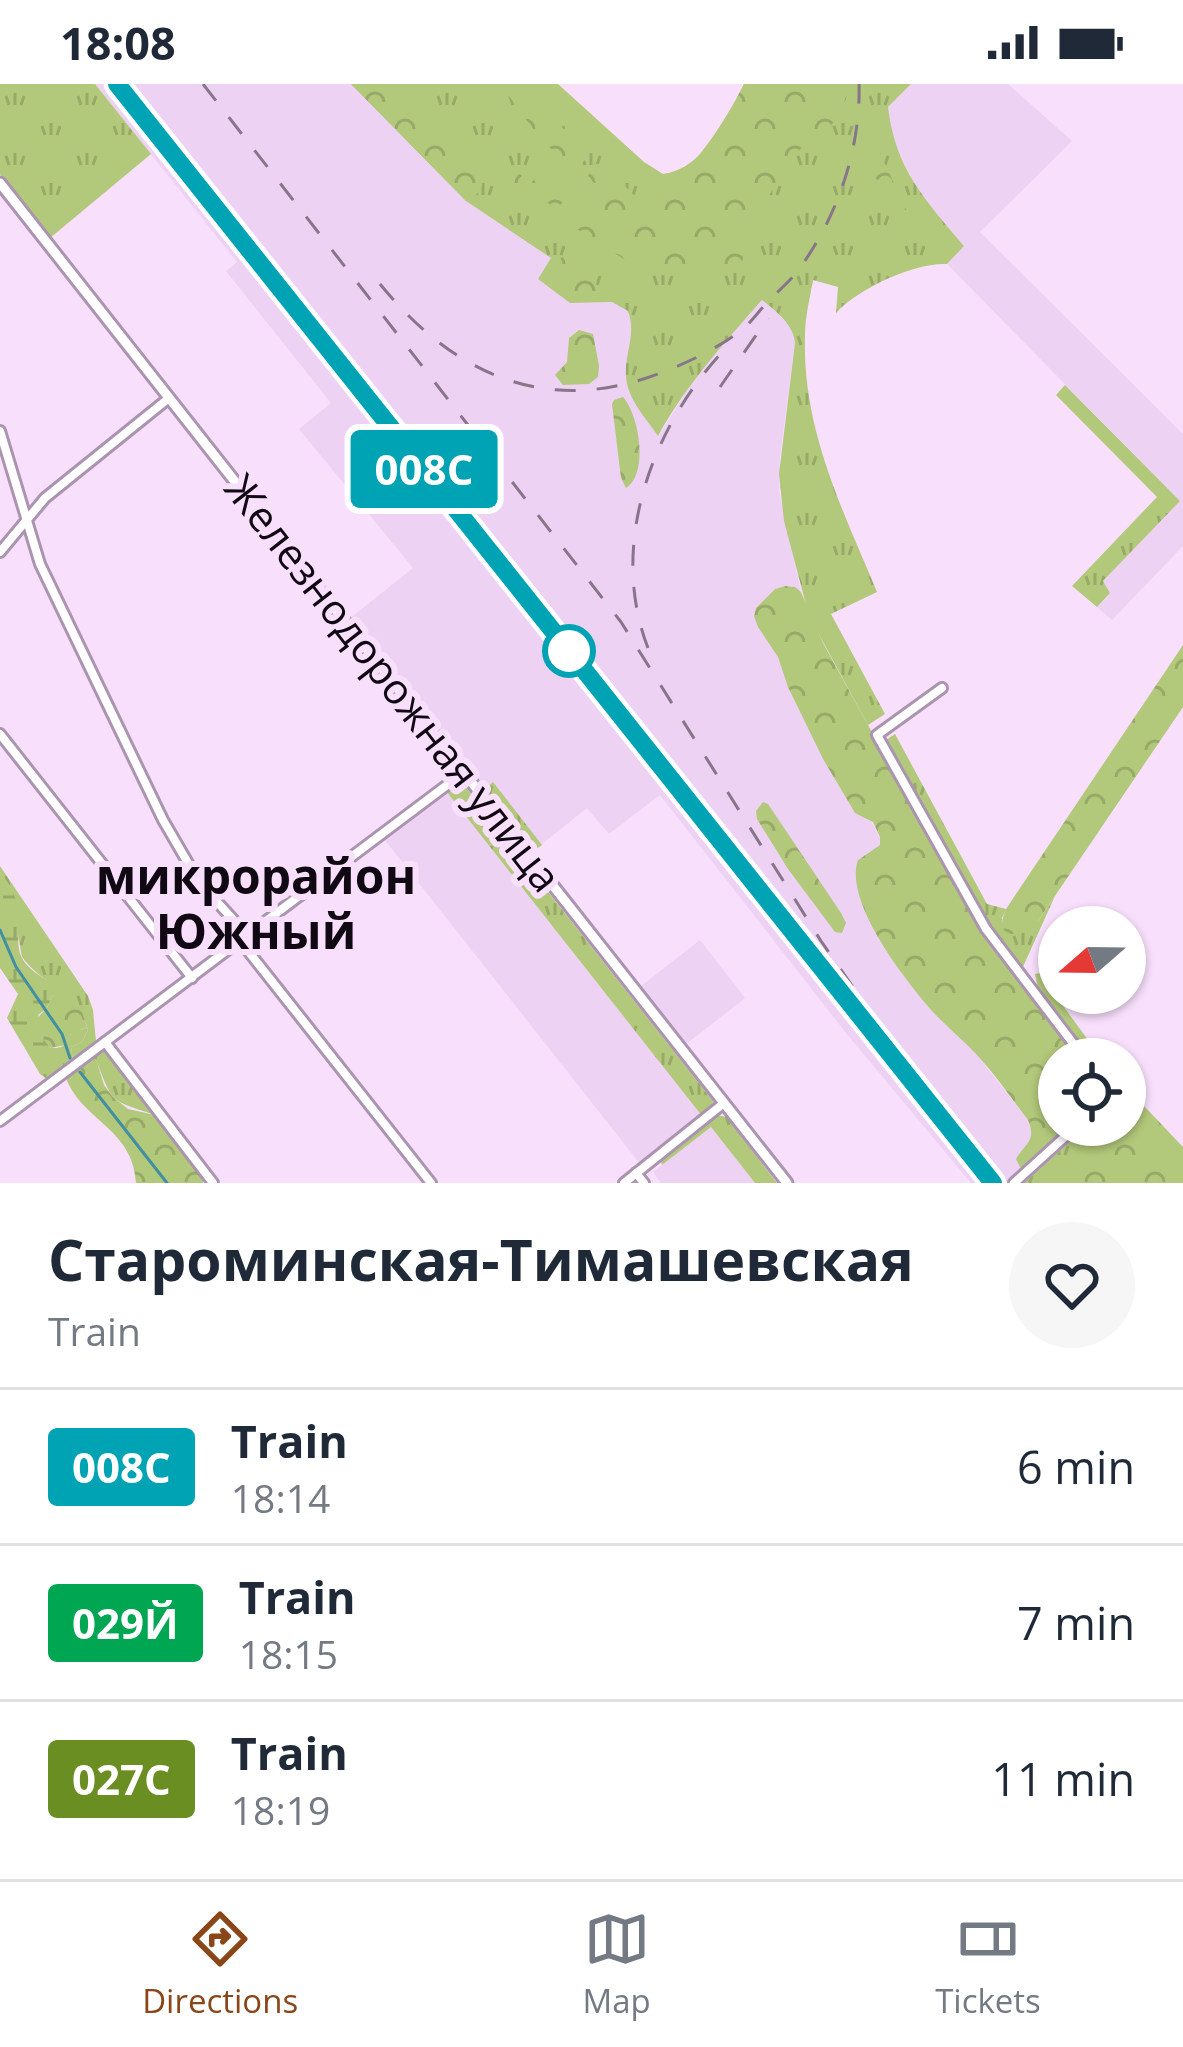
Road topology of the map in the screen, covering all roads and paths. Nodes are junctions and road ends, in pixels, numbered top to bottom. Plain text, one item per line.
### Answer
1 (0, 183) edge
2 (169, 398) junction
3 (0, 430) edge
4 (26, 518) junction
5 (0, 552) edge
6 (942, 688) dead end
7 (0, 734) edge
8 (464, 773) junction
9 (244, 939) junction
10 (192, 978) junction
11 (1069, 1038) edge
12 (105, 1042) junction
13 (724, 1103) junction
14 (0, 1121) edge
15 (1055, 1146) edge
16 (636, 1173) junction
17 (213, 1183) edge
18 (431, 1183) edge
19 (624, 1183) edge
20 (644, 1183) edge
21 (787, 1183) edge
22 (1014, 1183) edge

1 - 2 main road, Железнодорожная улица
2 - 4 street
2 - 8 main road, Железнодорожная улица
3 - 4 street
4 - 5 street
4 - 9 street
6 - 11 street
7 - 10 street
8 - 9 street
8 - 13 main road, Железнодорожная улица
9 - 10 street
9 - 18 street
10 - 12 street
12 - 14 street
12 - 17 street
13 - 16 street
13 - 21 main road, Железнодорожная улица
15 - 22 street
16 - 19 street
16 - 20 street

